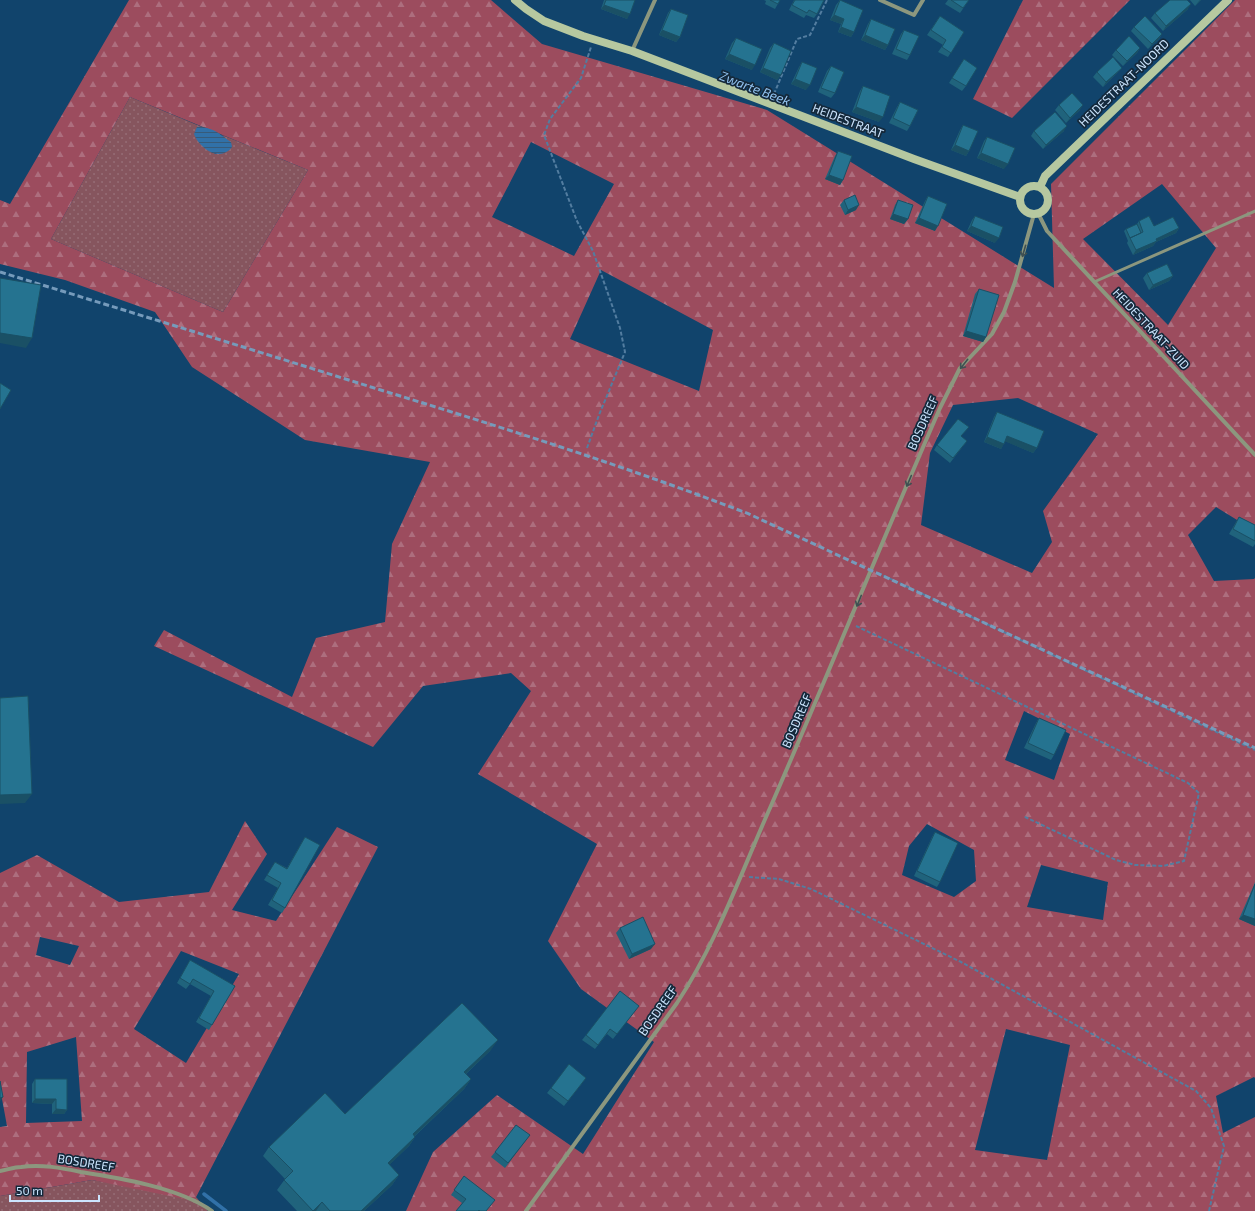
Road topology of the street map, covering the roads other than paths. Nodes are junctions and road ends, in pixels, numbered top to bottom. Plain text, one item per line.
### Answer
1 (515, 0) edge
2 (655, 0) edge
3 (880, 0) edge
4 (923, 0) edge
5 (1228, 0) edge
6 (632, 50) junction
7 (1040, 187) junction
8 (1020, 197) junction
9 (1255, 211) edge
10 (1036, 213) junction
11 (1094, 282) junction
12 (1255, 455) edge
13 (0, 1171) edge
14 (212, 1211) edge
15 (526, 1211) edge

1 - 6 street, HEIDESTRAAT
2 - 6 street
3 - 4 street
5 - 7 street, HEIDESTRAAT-NOORD
6 - 8 street, HEIDESTRAAT
7 - 8 street
7 - 10 street
8 - 10 street
9 - 11 lane
10 - 11 street, HEIDESTRAAT-ZUID
10 -> 15 street, BOSDREEF
11 - 12 street, HEIDESTRAAT-ZUID
13 - 14 street, BOSDREEF

